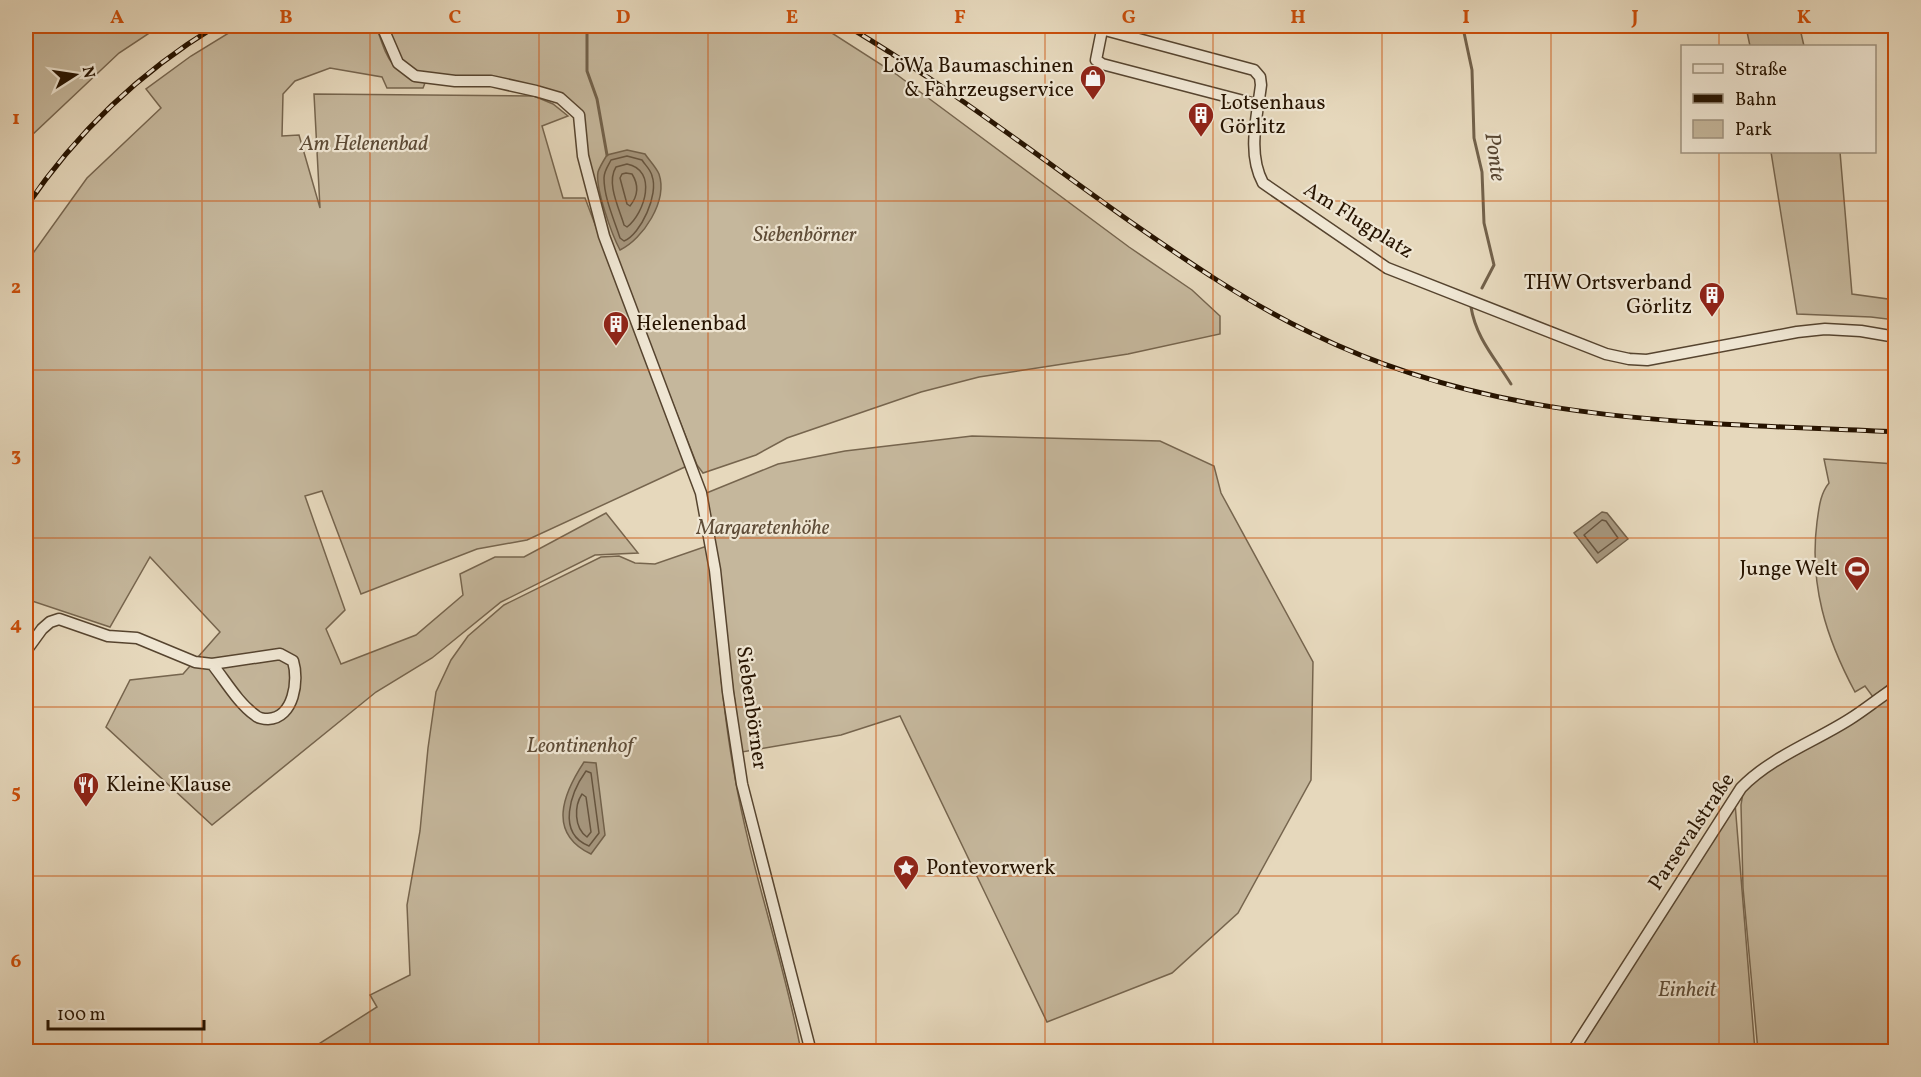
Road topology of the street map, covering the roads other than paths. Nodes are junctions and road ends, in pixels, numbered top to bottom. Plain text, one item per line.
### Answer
1 (382, 26) edge
2 (1090, 26) edge
3 (1102, 30) junction
4 (1259, 105) junction
5 (1896, 337) edge
6 (26, 651) edge
7 (213, 664) junction
8 (1896, 687) edge
9 (811, 1052) edge
10 (1572, 1052) edge

1 - 9 street, Siebenbörner
2 - 3 street, Am Flugplatz
3 - 4 street, Am Flugplatz
3 - 4 street
4 - 5 street, Am Flugplatz
6 - 7 street
7 - 7 street
8 - 10 street, Parsevalstraße

